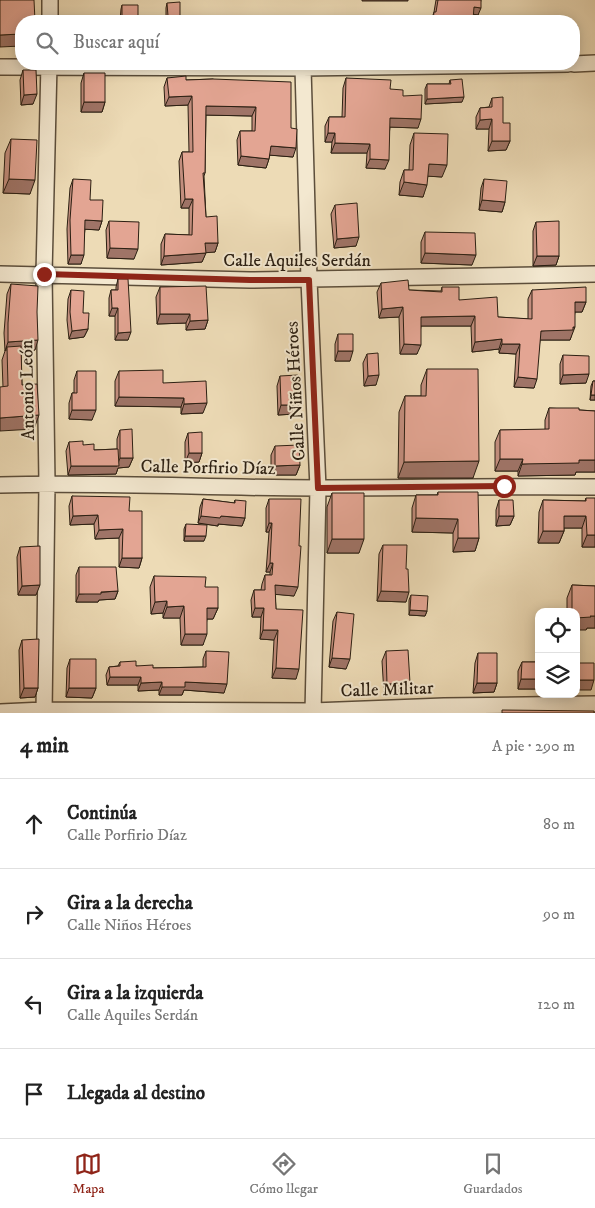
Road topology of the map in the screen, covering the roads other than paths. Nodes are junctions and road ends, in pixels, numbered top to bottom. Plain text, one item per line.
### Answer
1 (50, 0) edge
2 (50, 15) edge
3 (595, 63) edge
4 (580, 64) edge
5 (0, 67) edge
6 (15, 67) edge
7 (49, 70) edge
8 (303, 70) edge
9 (0, 274) edge
10 (44, 274) junction
11 (595, 274) edge
12 (309, 280) junction
13 (47, 484) junction
14 (0, 485) edge
15 (595, 487) edge
16 (318, 488) junction
17 (595, 704) edge
18 (444, 709) edge
19 (0, 712) edge
20 (44, 712) edge
21 (313, 712) edge

1 - 2 street
3 - 4 street
5 - 6 street
7 - 10 street, Antonio León
8 - 12 street, Calle Niños Héroes
9 - 10 street, Calle Aquiles Serdán
10 - 12 street, Calle Aquiles Serdán
10 - 13 street, Antonio León
11 - 12 street, Calle Aquiles Serdán
12 - 16 street, Calle Niños Héroes
13 - 14 street, Calle Porfirio Díaz
13 - 16 street, Calle Porfirio Díaz
13 - 20 street, Antonio León
15 - 16 street, Calle Porfirio Díaz
16 - 21 street, Calle Niños Héroes
17 - 18 street, Calle Militar
18 - 21 street, Calle Militar
19 - 20 street, Calle Militar
20 - 21 street, Calle Militar

